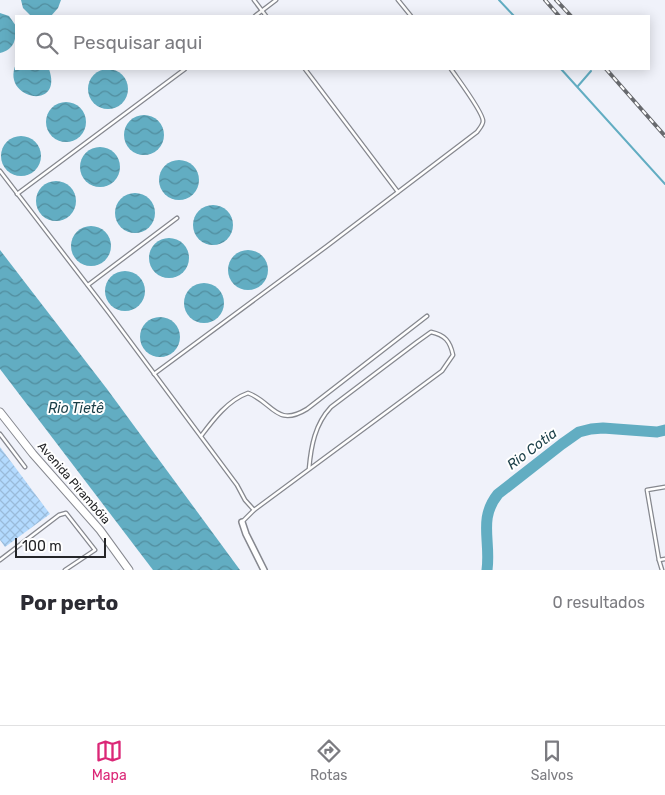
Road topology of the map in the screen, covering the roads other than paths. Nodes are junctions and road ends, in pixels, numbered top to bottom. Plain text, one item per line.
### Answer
1 (254, 0) edge
2 (276, 0) edge
3 (398, 0) edge
4 (262, 11) junction
5 (256, 15) edge
6 (265, 15) edge
7 (410, 15) edge
8 (183, 70) edge
9 (306, 70) edge
10 (452, 70) edge
11 (0, 171) edge
12 (398, 192) junction
13 (17, 194) junction
14 (177, 218) dead end
15 (88, 285) junction
16 (427, 316) dead end
17 (154, 374) junction
18 (0, 412) edge
19 (0, 434) edge
20 (202, 436) junction
21 (25, 467) dead end
22 (309, 469) junction
23 (665, 487) edge
24 (254, 510) junction
25 (242, 522) joint
26 (665, 559) edge
27 (0, 560) edge
28 (658, 560) junction
29 (66, 570) edge
30 (129, 570) edge
31 (264, 570) edge
32 (662, 570) edge

1 - 4 lane
2 - 4 lane
3 - 7 lane
4 - 5 lane
4 - 6 lane
8 - 13 lane
9 - 12 lane
10 - 12 lane
11 - 13 lane
12 - 17 lane
13 - 15 lane
14 - 15 lane
15 - 17 lane
16 - 20 lane
17 - 20 lane
18 - 30 main road, Avenida Pirambóia
19 - 21 lane
20 - 24 lane
22 - 22 lane
22 - 24 lane
23 - 28 lane
24 - 25 lane
25 - 31 street
26 - 28 lane
27 - 29 lane
28 - 32 lane

